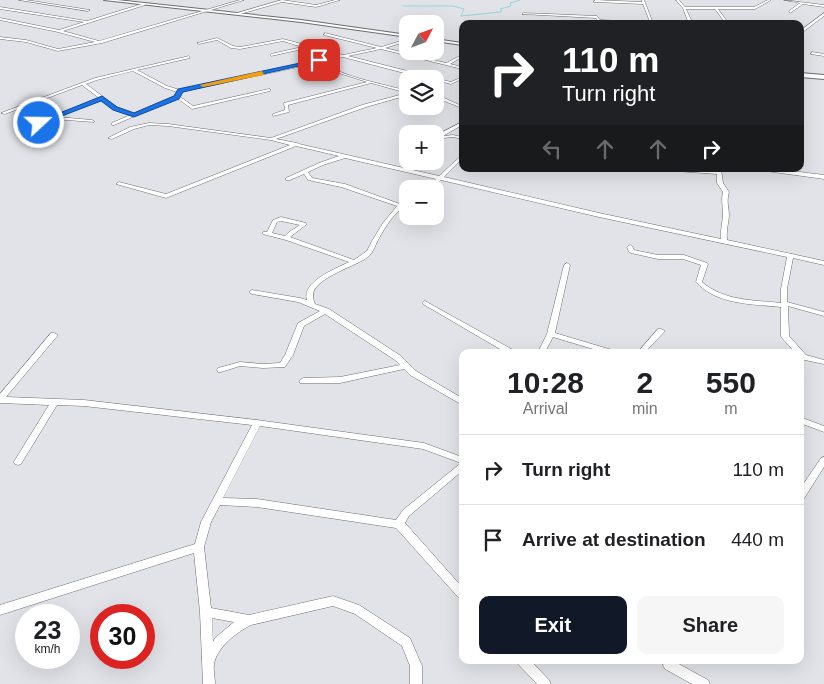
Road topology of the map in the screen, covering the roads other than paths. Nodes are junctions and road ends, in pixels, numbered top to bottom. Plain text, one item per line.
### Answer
1 (20, 0) edge
2 (106, 0) edge
3 (122, 0) edge
4 (243, 0) edge
5 (287, 0) edge
6 (339, 0) edge
7 (384, 0) edge
8 (390, 0) edge
9 (677, 0) edge
10 (770, 0) edge
11 (784, 0) edge
12 (282, 1) edge
13 (595, 1) dead end
14 (644, 2) edge
15 (802, 3) junction
16 (144, 4) junction
17 (715, 6) junction
18 (824, 6) edge
19 (683, 7) junction
20 (0, 8) edge
21 (88, 10) dead end
22 (205, 11) junction
23 (790, 12) dead end
24 (239, 13) junction
25 (524, 14) dead end
26 (824, 14) edge
27 (570, 17) junction
28 (0, 19) edge
29 (571, 20) edge
30 (599, 20) edge
31 (651, 20) edge
32 (689, 20) edge
33 (725, 20) edge
34 (816, 20) junction
35 (85, 21) junction
36 (824, 21) edge
37 (804, 30) edge
38 (59, 31) junction
39 (325, 34) dead end
40 (399, 34) edge
41 (399, 34) edge
42 (0, 38) edge
43 (444, 40) edge
44 (98, 42) junction
45 (199, 42) dead end
46 (399, 43) edge
47 (459, 43) edge
48 (307, 47) junction
49 (381, 48) junction
50 (812, 53) dead end
51 (272, 55) dead end
52 (342, 55) junction
53 (824, 55) edge
54 (189, 57) dead end
55 (459, 58) edge
56 (319, 60) junction
57 (447, 64) junction
58 (459, 67) edge
59 (133, 70) junction
60 (400, 70) edge
61 (804, 74) edge
62 (824, 76) edge
63 (459, 79) edge
64 (444, 81) edge
65 (369, 83) junction
66 (83, 84) junction
67 (269, 90) dead end
68 (180, 91) junction
69 (399, 91) edge
70 (177, 96) junction
71 (399, 96) edge
72 (102, 98) junction
73 (444, 99) dead end
74 (459, 106) edge
75 (3, 114) dead end
76 (134, 115) junction
77 (274, 115) dead end
78 (52, 118) junction
79 (92, 121) dead end
80 (114, 124) dead end
81 (459, 125) edge
82 (26, 128) dead end
83 (459, 137) edge
84 (110, 138) dead end
85 (271, 139) junction
86 (297, 144) junction
87 (347, 156) junction
88 (459, 160) edge
89 (305, 171) junction
90 (719, 172) edge
91 (788, 172) edge
92 (824, 177) edge
93 (441, 178) junction
94 (288, 179) dead end
95 (119, 184) dead end
96 (399, 205) joint
97 (287, 237) junction
98 (724, 241) junction
99 (630, 247) dead end
100 (790, 256) junction
101 (354, 262) junction
102 (824, 264) edge
103 (567, 265) dead end
104 (252, 292) dead end
105 (425, 303) dead end
106 (784, 304) junction
107 (312, 305) junction
108 (326, 312) junction
109 (824, 314) edge
110 (661, 331) dead end
111 (551, 334) junction
112 (54, 335) dead end
113 (505, 349) edge
114 (544, 349) edge
115 (599, 349) edge
116 (644, 349) edge
117 (796, 349) edge
118 (804, 357) edge
119 (824, 362) edge
120 (406, 366) junction
121 (221, 370) dead end
122 (303, 381) dead end
123 (459, 399) edge
124 (0, 400) edge
125 (55, 402) junction
126 (804, 422) edge
127 (257, 423) junction
128 (824, 429) edge
129 (459, 459) edge
130 (824, 460) edge
131 (18, 462) dead end
132 (459, 469) edge
133 (804, 491) edge
134 (216, 501) junction
135 (399, 524) junction
136 (198, 547) junction
137 (459, 591) edge
138 (0, 610) edge
139 (206, 612) junction
140 (249, 620) junction
141 (208, 663) junction
142 (526, 664) edge
143 (670, 664) edge
144 (209, 684) edge
145 (416, 684) edge
146 (545, 684) edge
147 (704, 684) edge

1 - 21 street
2 - 16 street
3 - 22 street
4 - 22 street
5 - 12 street
6 - 12 street
7 - 8 street
9 - 19 street
10 - 17 street
11 - 15 street
12 - 24 street
13 - 14 street
14 - 31 street
15 - 18 street
15 - 23 street
16 - 22 street
16 - 35 street
17 - 19 street
17 - 33 street
19 - 32 street
20 - 35 street
22 - 24 street
22 - 40 street
22 - 44 street
24 - 41 street
25 - 27 street
26 - 34 street
27 - 29 street
27 - 30 street
28 - 38 street
34 - 36 street
34 - 37 street
35 - 38 street
38 - 44 street
39 - 49 street
42 - 44 street
43 - 47 street
45 - 48 street
46 - 49 street
48 - 51 street
48 - 52 street
49 - 52 street
49 - 57 street
50 - 53 street
52 - 56 street
52 - 60 street
54 - 59 street
55 - 57 street
56 - 65 street
56 - 68 street
57 - 58 street
59 - 66 street
59 - 68 street
61 - 62 street
63 - 64 street
65 - 69 street
65 - 77 street
66 - 72 street
66 - 75 street
67 - 70 street
68 - 70 street
70 - 76 street
71 - 85 street
72 - 76 street
72 - 78 street
73 - 74 street
76 - 80 street
78 - 79 street
78 - 82 street
81 - 83 street
84 - 85 street
85 - 86 street
86 - 87 street
86 - 95 street
87 - 89 street
87 - 93 street
88 - 93 street
89 - 94 street
89 - 96 street
90 - 98 street
91 - 92 street
93 - 98 street
96 - 101 street
97 - 97 street
97 - 101 street
98 - 100 street
99 - 106 street
100 - 102 street
100 - 106 street
101 - 107 street
103 - 111 street
104 - 107 street
105 - 113 street
106 - 109 street
106 - 117 street
107 - 108 street
108 - 120 street
108 - 121 street
110 - 116 street
111 - 114 street
111 - 115 street
112 - 124 street
118 - 119 street
120 - 122 street
120 - 123 street
124 - 125 street
125 - 127 street
125 - 131 street
126 - 128 street
127 - 129 street
127 - 134 street
130 - 133 street
132 - 135 street
134 - 135 street
134 - 136 street
135 - 137 street
136 - 138 street
136 - 139 street
139 - 140 street
139 - 141 street
140 - 141 street
140 - 145 street
141 - 144 street
142 - 146 street
143 - 147 street

